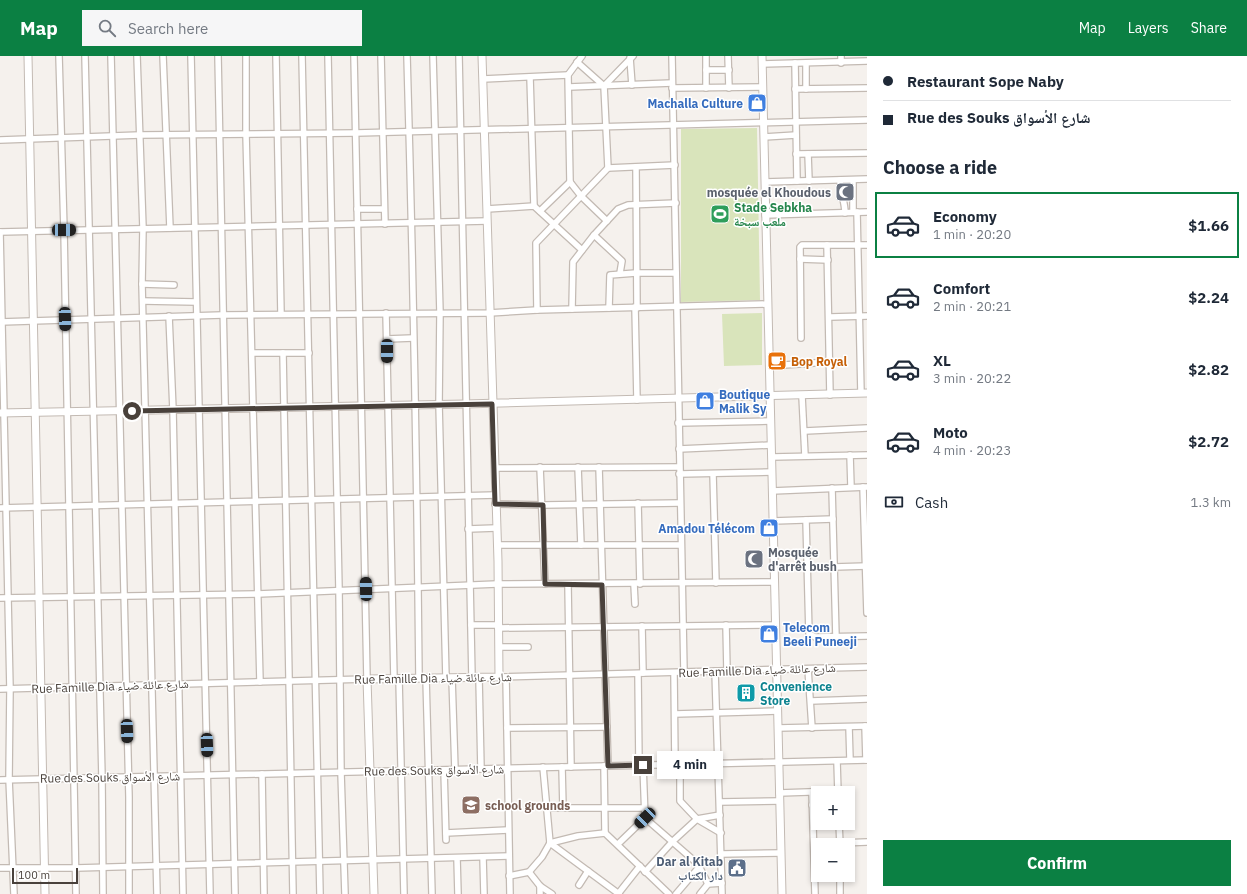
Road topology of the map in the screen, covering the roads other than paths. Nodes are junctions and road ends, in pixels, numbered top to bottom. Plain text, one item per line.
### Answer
1 (28, 56) edge
2 (59, 56) edge
3 (85, 56) edge
4 (111, 56) edge
5 (137, 56) edge
6 (163, 56) edge
7 (192, 56) edge
8 (218, 56) edge
9 (246, 56) edge
10 (276, 56) edge
11 (302, 56) edge
12 (328, 56) edge
13 (354, 56) edge
14 (381, 56) edge
15 (407, 56) edge
16 (433, 56) edge
17 (459, 56) edge
18 (482, 56) edge
19 (582, 56) edge
20 (672, 56) edge
21 (706, 56) edge
22 (728, 56) edge
23 (762, 56) edge
24 (841, 56) edge
25 (630, 57) edge
26 (867, 61) edge
27 (577, 62) junction
28 (842, 62) junction
29 (762, 64) junction
30 (795, 64) junction
31 (806, 64) junction
32 (706, 70) junction
33 (729, 70) junction
34 (568, 75) junction
35 (530, 77) junction
36 (483, 79) junction
37 (632, 85) junction
38 (604, 86) junction
39 (672, 86) junction
40 (569, 87) junction
41 (762, 87) junction
42 (706, 88) junction
43 (729, 88) junction
44 (867, 88) edge
45 (795, 89) junction
46 (806, 89) junction
47 (867, 120) edge
48 (796, 122) junction
49 (763, 123) junction
50 (674, 125) junction
51 (606, 127) junction
52 (532, 128) junction
53 (570, 128) junction
54 (435, 129) junction
55 (409, 130) junction
56 (460, 130) junction
57 (484, 130) junction
58 (382, 131) junction
59 (304, 132) junction
60 (330, 132) junction
61 (356, 133) junction
62 (193, 134) junction
63 (246, 134) junction
64 (277, 134) junction
65 (140, 135) junction
66 (166, 135) junction
67 (218, 135) junction
68 (796, 135) junction
69 (113, 136) junction
70 (764, 137) junction
71 (60, 138) junction
72 (87, 138) junction
73 (0, 140) edge
74 (29, 140) junction
75 (867, 153) edge
76 (796, 154) junction
77 (808, 154) junction
78 (675, 165) junction
79 (636, 167) junction
80 (608, 168) junction
81 (867, 179) edge
82 (840, 180) junction
83 (853, 180) junction
84 (797, 181) junction
85 (808, 181) junction
86 (570, 182) junction
87 (765, 182) junction
88 (581, 196) junction
89 (676, 203) junction
90 (636, 205) junction
91 (534, 206) junction
92 (357, 209) junction
93 (384, 209) junction
94 (487, 209) junction
95 (540, 211) junction
96 (855, 212) junction
97 (867, 212) edge
98 (845, 213) junction
99 (765, 215) junction
100 (487, 221) junction
101 (607, 221) junction
102 (462, 222) junction
103 (410, 223) junction
104 (437, 223) junction
105 (385, 224) junction
106 (554, 224) junction
107 (306, 225) junction
108 (332, 225) junction
109 (358, 225) junction
110 (222, 226) junction
111 (249, 226) junction
112 (280, 226) junction
113 (195, 227) junction
114 (143, 228) junction
115 (170, 228) junction
116 (116, 229) junction
117 (64, 230) junction
118 (89, 230) junction
119 (0, 232) edge
120 (32, 232) junction
121 (594, 235) junction
122 (827, 245) junction
123 (858, 245) junction
124 (867, 245) edge
125 (582, 250) junction
126 (800, 260) junction
127 (828, 260) junction
128 (620, 273) junction
129 (636, 273) junction
130 (676, 273) junction
131 (142, 284) junction
132 (174, 286) dead end
133 (144, 301) junction
134 (196, 302) junction
135 (768, 304) junction
136 (677, 306) junction
137 (609, 308) junction
138 (636, 308) junction
139 (572, 309) junction
140 (537, 310) junction
141 (463, 312) junction
142 (333, 313) junction
143 (360, 313) junction
144 (386, 313) junction
145 (412, 313) junction
146 (440, 313) junction
147 (489, 313) junction
148 (251, 314) junction
149 (281, 314) junction
150 (308, 314) junction
151 (222, 315) junction
152 (169, 316) junction
153 (196, 316) junction
154 (830, 316) junction
155 (860, 316) junction
156 (867, 316) edge
157 (118, 317) junction
158 (143, 317) junction
159 (91, 318) junction
160 (65, 319) junction
161 (33, 321) junction
162 (1, 322) edge
163 (413, 338) junction
164 (801, 338) dead end
165 (387, 339) junction
166 (252, 353) junction
167 (283, 353) junction
168 (309, 353) junction
169 (829, 362) junction
170 (769, 366) junction
171 (864, 393) edge
172 (830, 395) junction
173 (770, 396) junction
174 (802, 396) junction
175 (677, 399) junction
176 (636, 400) junction
177 (439, 404) junction
178 (465, 404) junction
179 (492, 404) junction
180 (416, 405) junction
181 (336, 406) junction
182 (362, 406) junction
183 (388, 406) junction
184 (310, 407) junction
185 (253, 408) junction
186 (284, 408) junction
187 (199, 409) junction
188 (226, 409) junction
189 (145, 410) junction
190 (173, 410) junction
191 (93, 411) junction
192 (119, 411) junction
193 (67, 412) junction
194 (2, 413) edge
195 (36, 413) junction
196 (770, 421) junction
197 (678, 423) junction
198 (867, 428) edge
199 (805, 431) junction
200 (771, 446) junction
201 (679, 449) junction
202 (850, 455) junction
203 (867, 455) edge
204 (805, 456) junction
205 (772, 457) junction
206 (540, 467) junction
207 (578, 467) junction
208 (599, 467) junction
209 (679, 467) junction
210 (495, 468) junction
211 (772, 472) junction
212 (679, 474) junction
213 (713, 474) junction
214 (852, 487) junction
215 (865, 487) edge
216 (832, 488) junction
217 (772, 491) junction
218 (468, 495) junction
219 (496, 495) junction
220 (441, 496) junction
221 (417, 498) junction
222 (391, 499) junction
223 (338, 500) junction
224 (364, 500) junction
225 (286, 501) junction
226 (312, 501) junction
227 (256, 502) junction
228 (200, 503) junction
229 (227, 503) junction
230 (638, 503) junction
231 (680, 503) junction
232 (174, 504) junction
233 (495, 504) junction
234 (600, 504) junction
235 (121, 505) junction
236 (148, 505) junction
237 (543, 505) junction
238 (578, 505) junction
239 (69, 506) junction
240 (96, 506) junction
241 (36, 507) junction
242 (3, 508) edge
243 (833, 519) junction
244 (806, 520) junction
245 (773, 521) junction
246 (496, 528) junction
247 (468, 529) junction
248 (497, 544) junction
249 (545, 545) junction
250 (581, 545) junction
251 (602, 545) junction
252 (639, 545) junction
253 (681, 545) junction
254 (866, 566) edge
255 (834, 567) junction
256 (774, 582) junction
257 (716, 583) junction
258 (497, 584) junction
259 (545, 584) junction
260 (637, 584) junction
261 (682, 584) junction
262 (470, 585) junction
263 (568, 585) junction
264 (602, 585) junction
265 (445, 586) junction
266 (418, 587) junction
267 (392, 588) junction
268 (366, 589) junction
269 (339, 590) junction
270 (314, 591) junction
271 (288, 592) junction
272 (202, 594) junction
273 (229, 594) junction
274 (258, 594) junction
275 (150, 595) junction
276 (176, 595) junction
277 (71, 596) junction
278 (98, 596) junction
279 (123, 596) junction
280 (39, 597) junction
281 (0, 598) edge
282 (7, 598) junction
283 (635, 604) dead end
284 (867, 613) edge
285 (471, 625) junction
286 (726, 625) junction
287 (775, 625) junction
288 (604, 626) junction
289 (642, 626) junction
290 (684, 626) junction
291 (498, 627) junction
292 (568, 627) junction
293 (867, 636) edge
294 (836, 637) junction
295 (499, 647) junction
296 (528, 647) dead end
297 (867, 667) edge
298 (808, 669) junction
299 (776, 670) junction
300 (715, 671) junction
301 (727, 671) junction
302 (684, 672) junction
303 (674, 673) junction
304 (605, 674) junction
305 (641, 674) junction
306 (569, 676) junction
307 (502, 677) junction
308 (423, 678) junction
309 (449, 678) junction
310 (475, 678) junction
311 (367, 679) junction
312 (396, 679) junction
313 (316, 680) junction
314 (340, 680) junction
315 (289, 681) junction
316 (260, 682) junction
317 (232, 683) junction
318 (179, 684) junction
319 (204, 684) junction
320 (153, 685) junction
321 (100, 686) junction
322 (125, 686) junction
323 (73, 687) junction
324 (41, 688) junction
325 (0, 689) edge
326 (10, 689) junction
327 (867, 699) edge
328 (811, 701) junction
329 (778, 711) junction
330 (717, 713) junction
331 (675, 714) junction
332 (866, 726) edge
333 (849, 727) junction
334 (507, 728) junction
335 (570, 728) junction
336 (607, 728) junction
337 (778, 728) junction
338 (812, 728) junction
339 (850, 760) junction
340 (866, 760) edge
341 (837, 761) junction
342 (779, 762) junction
343 (678, 764) junction
344 (718, 764) junction
345 (641, 765) junction
346 (606, 766) junction
347 (543, 767) junction
348 (562, 767) junction
349 (571, 767) junction
350 (481, 769) junction
351 (508, 769) junction
352 (429, 770) junction
353 (444, 770) junction
354 (455, 770) junction
355 (401, 771) junction
356 (370, 772) junction
357 (318, 773) junction
358 (341, 773) junction
359 (262, 774) junction
360 (291, 774) junction
361 (208, 775) junction
362 (233, 775) junction
363 (155, 776) junction
364 (181, 776) junction
365 (128, 777) junction
366 (75, 778) junction
367 (102, 778) junction
368 (10, 779) junction
369 (42, 779) junction
370 (0, 780) edge
371 (838, 786) edge
372 (811, 792) edge
373 (780, 793) junction
374 (780, 801) junction
375 (720, 802) junction
376 (548, 808) junction
377 (563, 808) junction
378 (644, 808) junction
379 (604, 809) junction
380 (720, 815) junction
381 (645, 818) junction
382 (697, 819) junction
383 (508, 830) junction
384 (815, 830) edge
385 (446, 833) junction
386 (605, 833) junction
387 (721, 833) junction
388 (446, 840) dead end
389 (673, 841) junction
390 (867, 842) edge
391 (550, 843) junction
392 (855, 843) edge
393 (618, 844) junction
394 (781, 853) junction
395 (721, 854) junction
396 (509, 856) junction
397 (483, 857) junction
398 (431, 858) junction
399 (457, 858) junction
400 (403, 859) junction
401 (373, 860) junction
402 (345, 861) junction
403 (292, 862) junction
404 (320, 862) junction
405 (264, 863) junction
406 (210, 864) junction
407 (235, 864) junction
408 (183, 865) junction
409 (156, 866) junction
410 (640, 866) junction
411 (700, 866) junction
412 (45, 867) junction
413 (103, 867) junction
414 (129, 867) junction
415 (0, 868) edge
416 (13, 868) junction
417 (76, 868) junction
418 (588, 871) junction
419 (529, 872) junction
420 (645, 872) junction
421 (509, 876) junction
422 (840, 882) edge
423 (722, 883) junction
424 (708, 884) junction
425 (579, 885) dead end
426 (540, 886) junction
427 (14, 894) edge
428 (45, 894) edge
429 (76, 894) edge
430 (103, 894) edge
431 (129, 894) edge
432 (157, 894) edge
433 (183, 894) edge
434 (210, 894) edge
435 (235, 894) edge
436 (264, 894) edge
437 (293, 894) edge
438 (320, 894) edge
439 (345, 894) edge
440 (374, 894) edge
441 (404, 894) edge
442 (432, 894) edge
443 (458, 894) edge
444 (484, 894) edge
445 (510, 894) edge
446 (540, 894) edge
447 (552, 894) edge
448 (619, 894) edge
449 (669, 894) edge
450 (676, 894) edge
451 (700, 894) edge
452 (722, 894) edge
453 (782, 894) edge
454 (814, 894) edge
455 (840, 894) edge

1 - 74 street
2 - 71 street
3 - 72 street
4 - 69 street
5 - 65 street
6 - 66 street
7 - 62 street
8 - 67 street
9 - 63 street
10 - 64 street
11 - 59 street
12 - 60 street
13 - 61 street
14 - 58 street
15 - 55 street
16 - 54 street
17 - 56 street
18 - 36 street
19 - 27 street
20 - 39 street
21 - 32 street
22 - 33 street
23 - 29 street
24 - 28 street
25 - 37 street
25 - 38 street
26 - 28 street
27 - 34 street
27 - 38 street
28 - 31 street
29 - 30 street
29 - 41 street
30 - 31 street
30 - 45 street
31 - 46 street
32 - 33 street
32 - 42 street
33 - 43 street
34 - 35 street
34 - 40 street
35 - 36 street
35 - 52 street
36 - 57 street
37 - 38 street
37 - 39 street
38 - 40 street
38 - 51 street
39 - 42 street
39 - 50 street
40 - 53 street
41 - 43 street
41 - 49 street
42 - 43 street
44 - 46 street
45 - 46 street
45 - 48 street
47 - 48 street
48 - 49 street
48 - 68 street
49 - 50 street
49 - 70 street
50 - 51 street
50 - 78 street
51 - 53 street
51 - 80 street
52 - 53 street
52 - 57 street
52 - 91 street
53 - 86 street
54 - 55 street
54 - 56 street
54 - 104 street
55 - 58 street
55 - 103 street
56 - 57 street
56 - 102 street
57 - 94 street
58 - 61 street
58 - 93 street
59 - 60 street
59 - 64 street
59 - 107 street
60 - 61 street
60 - 108 street
61 - 92 street
62 - 66 street
62 - 67 street
62 - 113 street
63 - 64 street
63 - 67 street
63 - 111 street
64 - 112 street
65 - 66 street
65 - 69 street
65 - 114 street
66 - 115 street
67 - 110 street
68 - 70 street
68 - 76 street
69 - 72 street
69 - 116 street
70 - 87 street
71 - 72 street
71 - 74 street
71 - 117 street
72 - 118 street
73 - 74 street
74 - 120 street
75 - 77 street
76 - 77 street
76 - 84 street
77 - 85 street
78 - 79 street
78 - 89 street
79 - 80 street
79 - 90 street
80 - 88 street
81 - 83 street
82 - 83 street
82 - 85 street
82 - 98 street
83 - 96 street
84 - 85 street
84 - 87 street
86 - 88 street
86 - 95 street
87 - 99 street
88 - 101 street
88 - 106 street
89 - 90 street
89 - 130 street
90 - 101 street
90 - 129 street
91 - 94 street
91 - 95 street
92 - 93 street
92 - 109 street
93 - 105 street
94 - 100 street
95 - 106 street
96 - 97 street
96 - 98 street
96 - 123 street
98 - 99 street
99 - 135 street
100 - 102 street
100 - 147 street
101 - 121 street
102 - 104 street
102 - 141 street
103 - 104 street
103 - 105 street
103 - 145 street
104 - 146 street
105 - 109 street
106 - 125 street
106 - 140 street
107 - 108 street
107 - 112 street
107 - 150 street
108 - 109 street
108 - 142 street
109 - 143 street
110 - 111 street
110 - 113 street
110 - 151 street
111 - 112 street
111 - 148 street
112 - 149 street
113 - 115 street
113 - 134 street
114 - 115 street
114 - 116 street
114 - 131 street
116 - 118 street
116 - 157 street
117 - 118 street
117 - 120 street
117 - 160 street
118 - 159 street
119 - 120 street
119 - 162 street
120 - 161 street
121 - 125 street
121 - 128 street
122 - 123 street
122 - 126 street
122 - 127 street
123 - 124 street
123 - 155 street
125 - 139 street
126 - 127 street
126 - 164 street
127 - 154 street
128 - 129 street
128 - 137 street
129 - 130 street
129 - 138 street
130 - 136 street
131 - 132 street
131 - 133 street
133 - 134 street
133 - 158 street
134 - 153 street
135 - 136 street
135 - 170 street
136 - 138 street
136 - 175 street
137 - 138 street
137 - 139 street
138 - 176 street
139 - 140 street
140 - 147 street
141 - 146 street
141 - 147 street
141 - 178 street
142 - 143 street
142 - 150 street
142 - 181 street
143 - 144 street
143 - 182 street
144 - 145 street
144 - 165 street
145 - 146 street
145 - 163 street
146 - 177 street
147 - 179 street
148 - 149 street
148 - 151 street
148 - 166 street
149 - 150 street
150 - 168 street
151 - 153 street
151 - 188 street
152 - 153 street
152 - 158 street
152 - 190 street
153 - 187 street
154 - 155 street
154 - 169 street
155 - 156 street
155 - 171 street
157 - 158 street
157 - 159 street
157 - 192 street
158 - 189 street
159 - 160 street
159 - 191 street
160 - 161 street
160 - 193 street
161 - 162 street
161 - 195 street
162 - 194 street
163 - 165 street
163 - 180 street
165 - 183 street
166 - 167 street
166 - 185 street
167 - 168 street
167 - 186 street
168 - 184 street
169 - 170 street
169 - 172 street
170 - 173 street
171 - 172 street
172 - 174 street
173 - 174 street
173 - 175 street
173 - 196 street
174 - 199 street
175 - 176 street
175 - 197 street
176 - 179 street
177 - 178 street
177 - 180 street
177 - 220 street
178 - 179 street
178 - 218 street
179 - 210 street
180 - 183 street
180 - 221 street
181 - 182 street
181 - 184 street
181 - 223 street
182 - 183 street
182 - 224 street
183 - 222 street
184 - 186 street
184 - 226 street
185 - 186 street
185 - 188 street
185 - 227 street
186 - 225 street
187 - 188 street
187 - 190 street
187 - 228 street
188 - 229 street
189 - 190 street
189 - 192 street
189 - 236 street
190 - 232 street
191 - 192 street
191 - 193 street
191 - 240 street
192 - 235 street
193 - 195 street
193 - 239 street
194 - 195 street
194 - 242 street
195 - 241 street
196 - 197 street
196 - 200 street
197 - 201 street
198 - 199 street
199 - 204 street
200 - 201 street
200 - 205 street
201 - 209 street
202 - 203 street
202 - 204 street
202 - 214 street
204 - 205 street
205 - 211 street
206 - 207 street
206 - 210 street
206 - 237 street
207 - 208 street
207 - 238 street
208 - 209 street
208 - 234 street
209 - 212 street
210 - 219 street
211 - 213 street
211 - 217 street
212 - 213 street
212 - 231 street
213 - 257 street
214 - 215 street
214 - 216 street
215 - 254 street
216 - 217 street
216 - 243 street
217 - 245 street
218 - 219 street
218 - 220 street
218 - 247 street
219 - 233 street
220 - 221 street
220 - 265 street
221 - 222 street
221 - 266 street
222 - 224 street
222 - 267 street
223 - 224 street
223 - 226 street
223 - 269 street
224 - 268 street
225 - 226 street
225 - 227 street
225 - 271 street
226 - 270 street
227 - 229 street
227 - 274 street
228 - 229 street
228 - 232 street
228 - 272 street
229 - 273 street
230 - 231 street
230 - 234 street
230 - 252 street
231 - 253 street
232 - 236 street
232 - 276 street
233 - 237 street
233 - 246 street
234 - 238 street
234 - 251 street
235 - 236 street
235 - 240 street
235 - 279 street
236 - 275 street
237 - 238 street
237 - 249 street
238 - 250 street
239 - 240 street
239 - 241 street
239 - 277 street
240 - 278 street
241 - 242 street
241 - 280 street
242 - 282 street
243 - 244 street
243 - 255 street
244 - 245 street
244 - 294 street
245 - 256 street
246 - 247 street
246 - 248 street
247 - 262 street
248 - 249 street
248 - 258 street
249 - 250 street
249 - 259 street
250 - 251 street
251 - 252 street
251 - 264 street
252 - 253 street
252 - 260 street
253 - 261 street
254 - 255 street
254 - 284 street
255 - 294 street
256 - 257 street
256 - 287 street
257 - 261 street
258 - 259 street
258 - 262 street
258 - 291 street
259 - 263 street
260 - 261 street
260 - 264 street
260 - 283 street
261 - 290 street
262 - 265 street
262 - 285 street
263 - 264 street
263 - 292 street
264 - 288 street
265 - 266 street
265 - 309 street
266 - 267 street
266 - 308 street
267 - 268 street
267 - 312 street
268 - 269 street
268 - 311 street
269 - 270 street
269 - 314 street
270 - 271 street
270 - 313 street
271 - 274 street
271 - 315 street
272 - 273 street
272 - 276 street
272 - 319 street
273 - 274 street
273 - 317 street
274 - 316 street
275 - 276 street
275 - 279 street
275 - 320 street
276 - 318 street
277 - 278 street
277 - 280 street
277 - 323 street
278 - 279 street
278 - 321 street
279 - 322 street
280 - 282 street
280 - 324 street
281 - 282 street
282 - 326 street
285 - 291 street
285 - 310 street
286 - 287 street
286 - 290 street
286 - 301 street
287 - 299 street
288 - 289 street
288 - 292 street
288 - 304 street
289 - 290 street
289 - 305 street
290 - 302 street
291 - 292 street
291 - 295 street
292 - 306 street
293 - 294 street
295 - 296 street
295 - 307 street
297 - 298 street, Rue Famille Dia شارع عائلة ضياء
298 - 299 street, Rue Famille Dia شارع عائلة ضياء
298 - 328 street
299 - 301 street, Rue Famille Dia شارع عائلة ضياء
299 - 329 street
300 - 301 street, Rue Famille Dia شارع عائلة ضياء
300 - 302 street, Rue Famille Dia شارع عائلة ضياء
300 - 330 street
302 - 303 street, Rue Famille Dia شارع عائلة ضياء
303 - 305 street, Rue Famille Dia شارع عائلة ضياء
303 - 331 street
304 - 305 street, Rue Famille Dia شارع عائلة ضياء
304 - 306 street, Rue Famille Dia شارع عائلة ضياء
304 - 336 street
305 - 345 street
306 - 307 street, Rue Famille Dia شارع عائلة ضياء
306 - 335 street
307 - 310 street, Rue Famille Dia شارع عائلة ضياء
307 - 334 street
308 - 309 street, Rue Famille Dia شارع عائلة ضياء
308 - 312 street, Rue Famille Dia شارع عائلة ضياء
308 - 352 street
309 - 310 street, Rue Famille Dia شارع عائلة ضياء
309 - 354 street
310 - 350 street
311 - 312 street, Rue Famille Dia شارع عائلة ضياء
311 - 314 street, Rue Famille Dia شارع عائلة ضياء
311 - 356 street
312 - 355 street
313 - 314 street, Rue Famille Dia شارع عائلة ضياء
313 - 315 street, Rue Famille Dia شارع عائلة ضياء
313 - 357 street
314 - 358 street
315 - 316 street, Rue Famille Dia شارع عائلة ضياء
315 - 360 street
316 - 317 street, Rue Famille Dia شارع عائلة ضياء
317 - 319 street, Rue Famille Dia شارع عائلة ضياء
317 - 362 street
318 - 319 street, Rue Famille Dia شارع عائلة ضياء
318 - 320 street, Rue Famille Dia شارع عائلة ضياء
318 - 364 street
319 - 361 street
320 - 322 street, Rue Famille Dia شارع عائلة ضياء
320 - 363 street
321 - 322 street, Rue Famille Dia شارع عائلة ضياء
321 - 323 street, Rue Famille Dia شارع عائلة ضياء
321 - 367 street
322 - 365 street
323 - 324 street, Rue Famille Dia شارع عائلة ضياء
323 - 366 street
324 - 326 street, Rue Famille Dia شارع عائلة ضياء
324 - 369 street
325 - 326 street, Rue Famille Dia شارع عائلة ضياء
326 - 368 street
327 - 328 street
328 - 338 street
329 - 330 street
329 - 337 street
330 - 331 street
330 - 344 street
331 - 343 street
332 - 333 street
332 - 340 street
333 - 338 street
333 - 339 street
334 - 335 street
334 - 351 street
335 - 336 street
335 - 349 street
336 - 346 street
337 - 338 street
337 - 342 street
339 - 340 street, Rue des Souks شارع الأسواق
339 - 341 street, Rue des Souks شارع الأسواق
341 - 342 street, Rue des Souks شارع الأسواق
341 - 371 street
342 - 344 street, Rue des Souks شارع الأسواق
342 - 373 street
343 - 344 street, Rue des Souks شارع الأسواق
343 - 345 street, Rue des Souks شارع الأسواق
343 - 382 street
344 - 375 street
345 - 346 street, Rue des Souks شارع الأسواق
345 - 378 street
346 - 349 street, Rue des Souks شارع الأسواق
346 - 379 street
347 - 348 street, Rue des Souks شارع الأسواق
347 - 351 street, Rue des Souks شارع الأسواق
347 - 376 street
348 - 349 street, Rue des Souks شارع الأسواق
348 - 377 street
350 - 351 street, Rue des Souks شارع الأسواق
350 - 354 street, Rue des Souks شارع الأسواق
351 - 383 street
352 - 353 street, Rue des Souks شارع الأسواق
352 - 355 street, Rue des Souks شارع الأسواق
352 - 398 street
353 - 354 street, Rue des Souks شارع الأسواق
353 - 385 street
355 - 356 street, Rue des Souks شارع الأسواق
355 - 400 street
356 - 358 street, Rue des Souks شارع الأسواق
356 - 401 street
357 - 358 street, Rue des Souks شارع الأسواق
357 - 360 street, Rue des Souks شارع الأسواق
357 - 404 street
358 - 402 street
359 - 360 street, Rue des Souks شارع الأسواق
359 - 362 street, Rue des Souks شارع الأسواق
359 - 405 street
360 - 403 street
361 - 362 street, Rue des Souks شارع الأسواق
361 - 364 street, Rue des Souks شارع الأسواق
361 - 406 street
362 - 407 street
363 - 364 street, Rue des Souks شارع الأسواق
363 - 365 street, Rue des Souks شارع الأسواق
363 - 409 street
364 - 408 street
365 - 367 street, Rue des Souks شارع الأسواق
365 - 414 street
366 - 367 street, Rue des Souks شارع الأسواق
366 - 369 street, Rue des Souks شارع الأسواق
366 - 417 street
367 - 413 street
368 - 369 street, Rue des Souks شارع الأسواق
368 - 370 street, Rue des Souks شارع الأسواق
368 - 416 street
369 - 412 street
372 - 373 street
373 - 374 street
374 - 375 street
374 - 394 street
375 - 380 street
376 - 377 street
376 - 391 street
377 - 379 street
378 - 379 street
378 - 381 street
379 - 386 street
380 - 382 street
380 - 387 street
381 - 389 street
381 - 393 street
382 - 387 street
382 - 389 street
383 - 385 street
383 - 396 street
384 - 454 street
385 - 388 street
386 - 391 street
386 - 393 street
387 - 395 street
389 - 411 street
389 - 420 street
390 - 392 street
391 - 418 street
391 - 419 street
393 - 410 street
394 - 395 street
394 - 453 street
395 - 423 street
396 - 397 street
396 - 421 street
397 - 399 street
397 - 444 street
398 - 399 street
398 - 400 street
398 - 442 street
399 - 443 street
400 - 401 street
400 - 441 street
401 - 402 street
401 - 440 street
402 - 404 street
402 - 439 street
403 - 404 street
403 - 405 street
403 - 437 street
404 - 438 street
405 - 407 street
405 - 436 street
406 - 407 street
406 - 408 street
406 - 434 street
407 - 435 street
408 - 409 street
408 - 433 street
409 - 414 street
409 - 432 street
410 - 420 street
410 - 448 street
411 - 424 street
411 - 450 street
412 - 416 street
412 - 417 street
412 - 428 street
413 - 414 street
413 - 417 street
413 - 430 street
414 - 431 street
415 - 416 street
416 - 427 street
417 - 429 street
418 - 425 street
418 - 448 street
419 - 421 street
419 - 426 street
420 - 449 street
421 - 445 street
422 - 455 street
423 - 424 street
423 - 452 street
424 - 451 street
426 - 446 street
426 - 447 street

